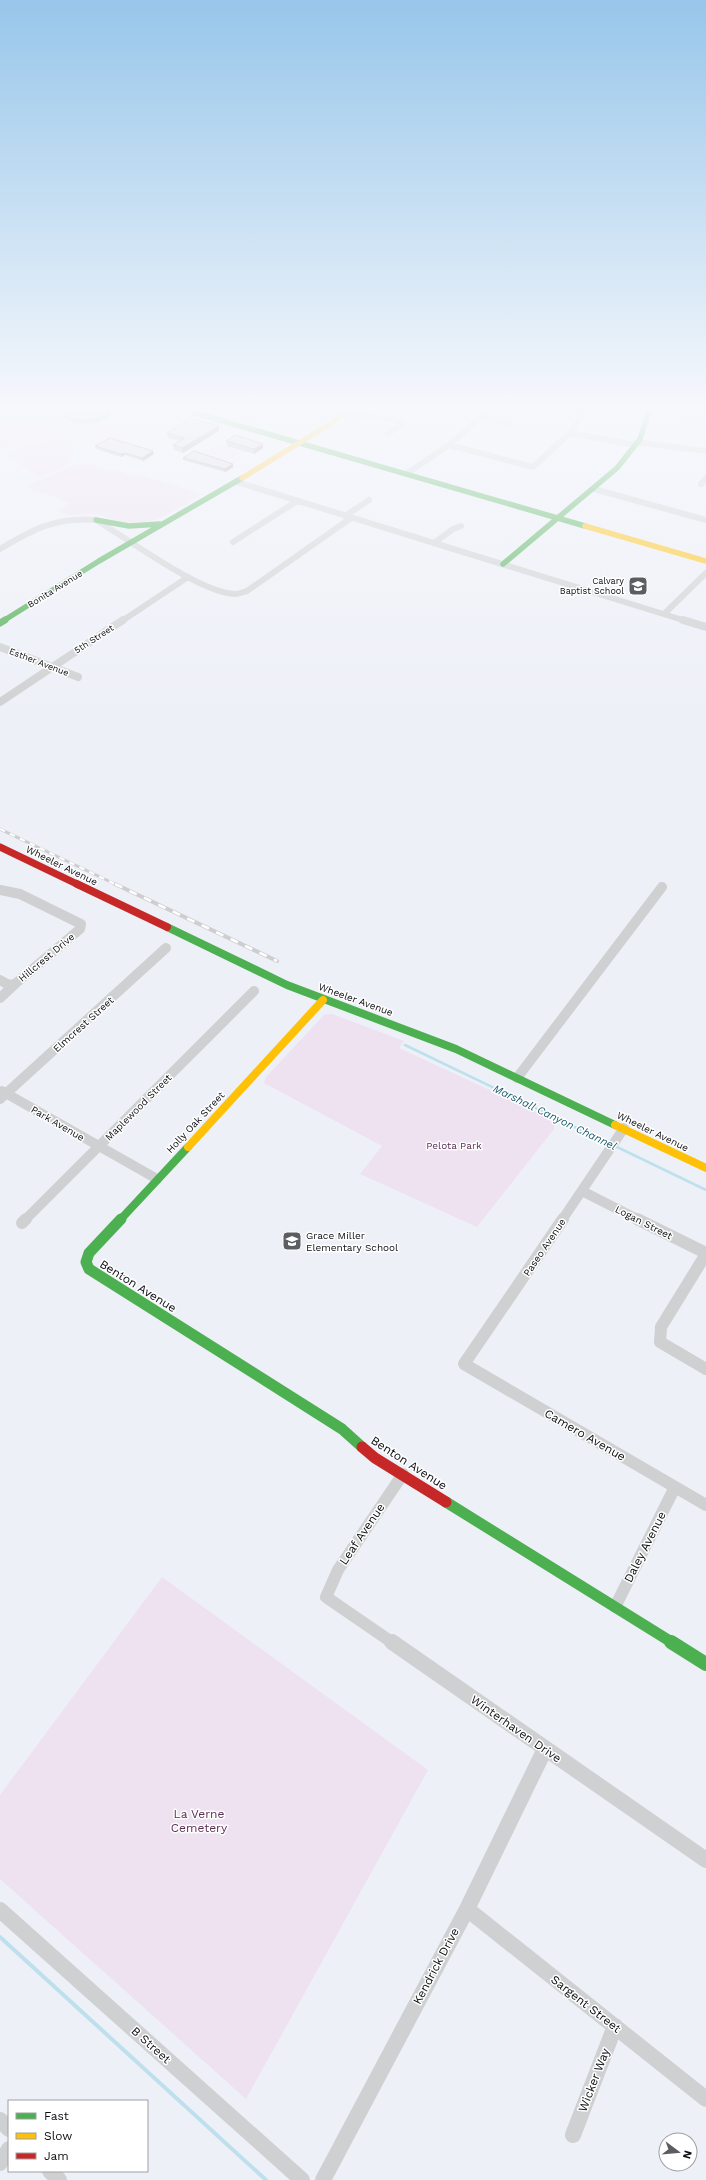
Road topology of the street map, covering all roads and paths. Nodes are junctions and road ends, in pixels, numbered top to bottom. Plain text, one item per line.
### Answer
1 (184, 514) edge
2 (276, 514) edge
3 (337, 514) edge
4 (352, 514) edge
5 (543, 514) edge
6 (563, 514) edge
7 (683, 514) edge
8 (348, 517) junction
9 (558, 518) junction
10 (96, 520) junction
11 (706, 520) edge
12 (167, 524) junction
13 (461, 526) dead end
14 (131, 542) junction
15 (233, 542) dead end
16 (434, 543) junction
17 (0, 549) edge
18 (706, 561) edge
19 (503, 564) junction
20 (706, 573) edge
21 (188, 577) junction
22 (664, 614) junction
23 (0, 623) edge
24 (706, 627) edge
25 (0, 647) edge
26 (52, 667) junction
27 (78, 677) dead end
28 (0, 702) edge
29 (0, 847) edge
30 (662, 886) dead end
31 (0, 890) edge
32 (166, 948) dead end
33 (0, 980) edge
34 (15, 984) junction
35 (254, 991) dead end
36 (0, 998) edge
37 (323, 1000) junction
38 (517, 1078) junction
39 (2, 1094) edge
40 (624, 1128) junction
41 (99, 1146) junction
42 (706, 1168) edge
43 (158, 1179) junction
44 (582, 1191) junction
45 (22, 1223) dead end
46 (706, 1254) edge
47 (86, 1262) joint
48 (464, 1364) joint
49 (706, 1369) edge
50 (403, 1474) junction
51 (675, 1487) junction
52 (706, 1505) edge
53 (326, 1597) joint
54 (615, 1607) junction
55 (706, 1664) edge
56 (546, 1749) junction
57 (706, 1860) edge
58 (466, 1909) junction
59 (0, 1910) edge
60 (615, 2026) junction
61 (706, 2099) edge
62 (0, 2120) edge
63 (8, 2128) edge
64 (573, 2135) dead end
65 (8, 2151) edge
66 (0, 2163) edge
67 (51, 2172) edge
68 (59, 2180) edge
69 (302, 2180) edge
70 (323, 2180) edge

1 - 12 main road, Bonita Avenue
2 - 15 street
3 - 8 street
4 - 8 street
5 - 9 main road
6 - 9 main road
7 - 11 street
8 - 16 street
8 - 21 street
9 - 18 main road
9 - 19 main road
10 - 12 main road
10 - 14 street
10 - 17 street
12 - 14 main road, Bonita Avenue
13 - 16 street
14 - 21 street
14 - 23 main road, Bonita Avenue
16 - 19 street
19 - 22 street
20 - 22 street
21 - 26 street, 5th Street
22 - 24 street
25 - 26 street, Esther Avenue
26 - 27 street, Esther Avenue
26 - 28 street, 5th Street
29 - 37 main road, Wheeler Avenue
30 - 38 street
31 - 34 street, Hillcrest Drive
32 - 39 street, Elmcrest Street
33 - 34 street, Hillcrest Drive
34 - 36 street, Hillcrest Drive
35 - 41 street, Maplewood Street
37 - 38 main road, Wheeler Avenue
37 - 43 main road, Holly Oak Street
38 - 40 main road, Wheeler Avenue
39 - 41 street, Park Avenue
40 - 42 main road, Wheeler Avenue
40 - 44 street, Paseo Avenue
41 - 43 street, Park Avenue
41 - 45 street, Maplewood Street
43 - 47 main road, Holly Oak Street
44 - 46 street, Logan Street
44 - 48 street, Paseo Avenue
46 - 49 street
47 - 50 main road, Benton Avenue
48 - 51 street, Camero Avenue
50 - 53 street, Leaf Avenue
50 - 54 main road, Benton Avenue
51 - 52 street, Camero Avenue
51 - 54 street, Daley Avenue
53 - 56 street, Winterhaven Drive
54 - 55 main road, Benton Avenue
56 - 57 street, Winterhaven Drive
56 - 58 street, Kendrick Drive
58 - 60 street, Sargent Street
58 - 70 street, Kendrick Drive
59 - 69 street, B Street
60 - 61 street, Sargent Street
60 - 64 street, Wicker Way
62 - 63 street
65 - 66 street
67 - 68 street

